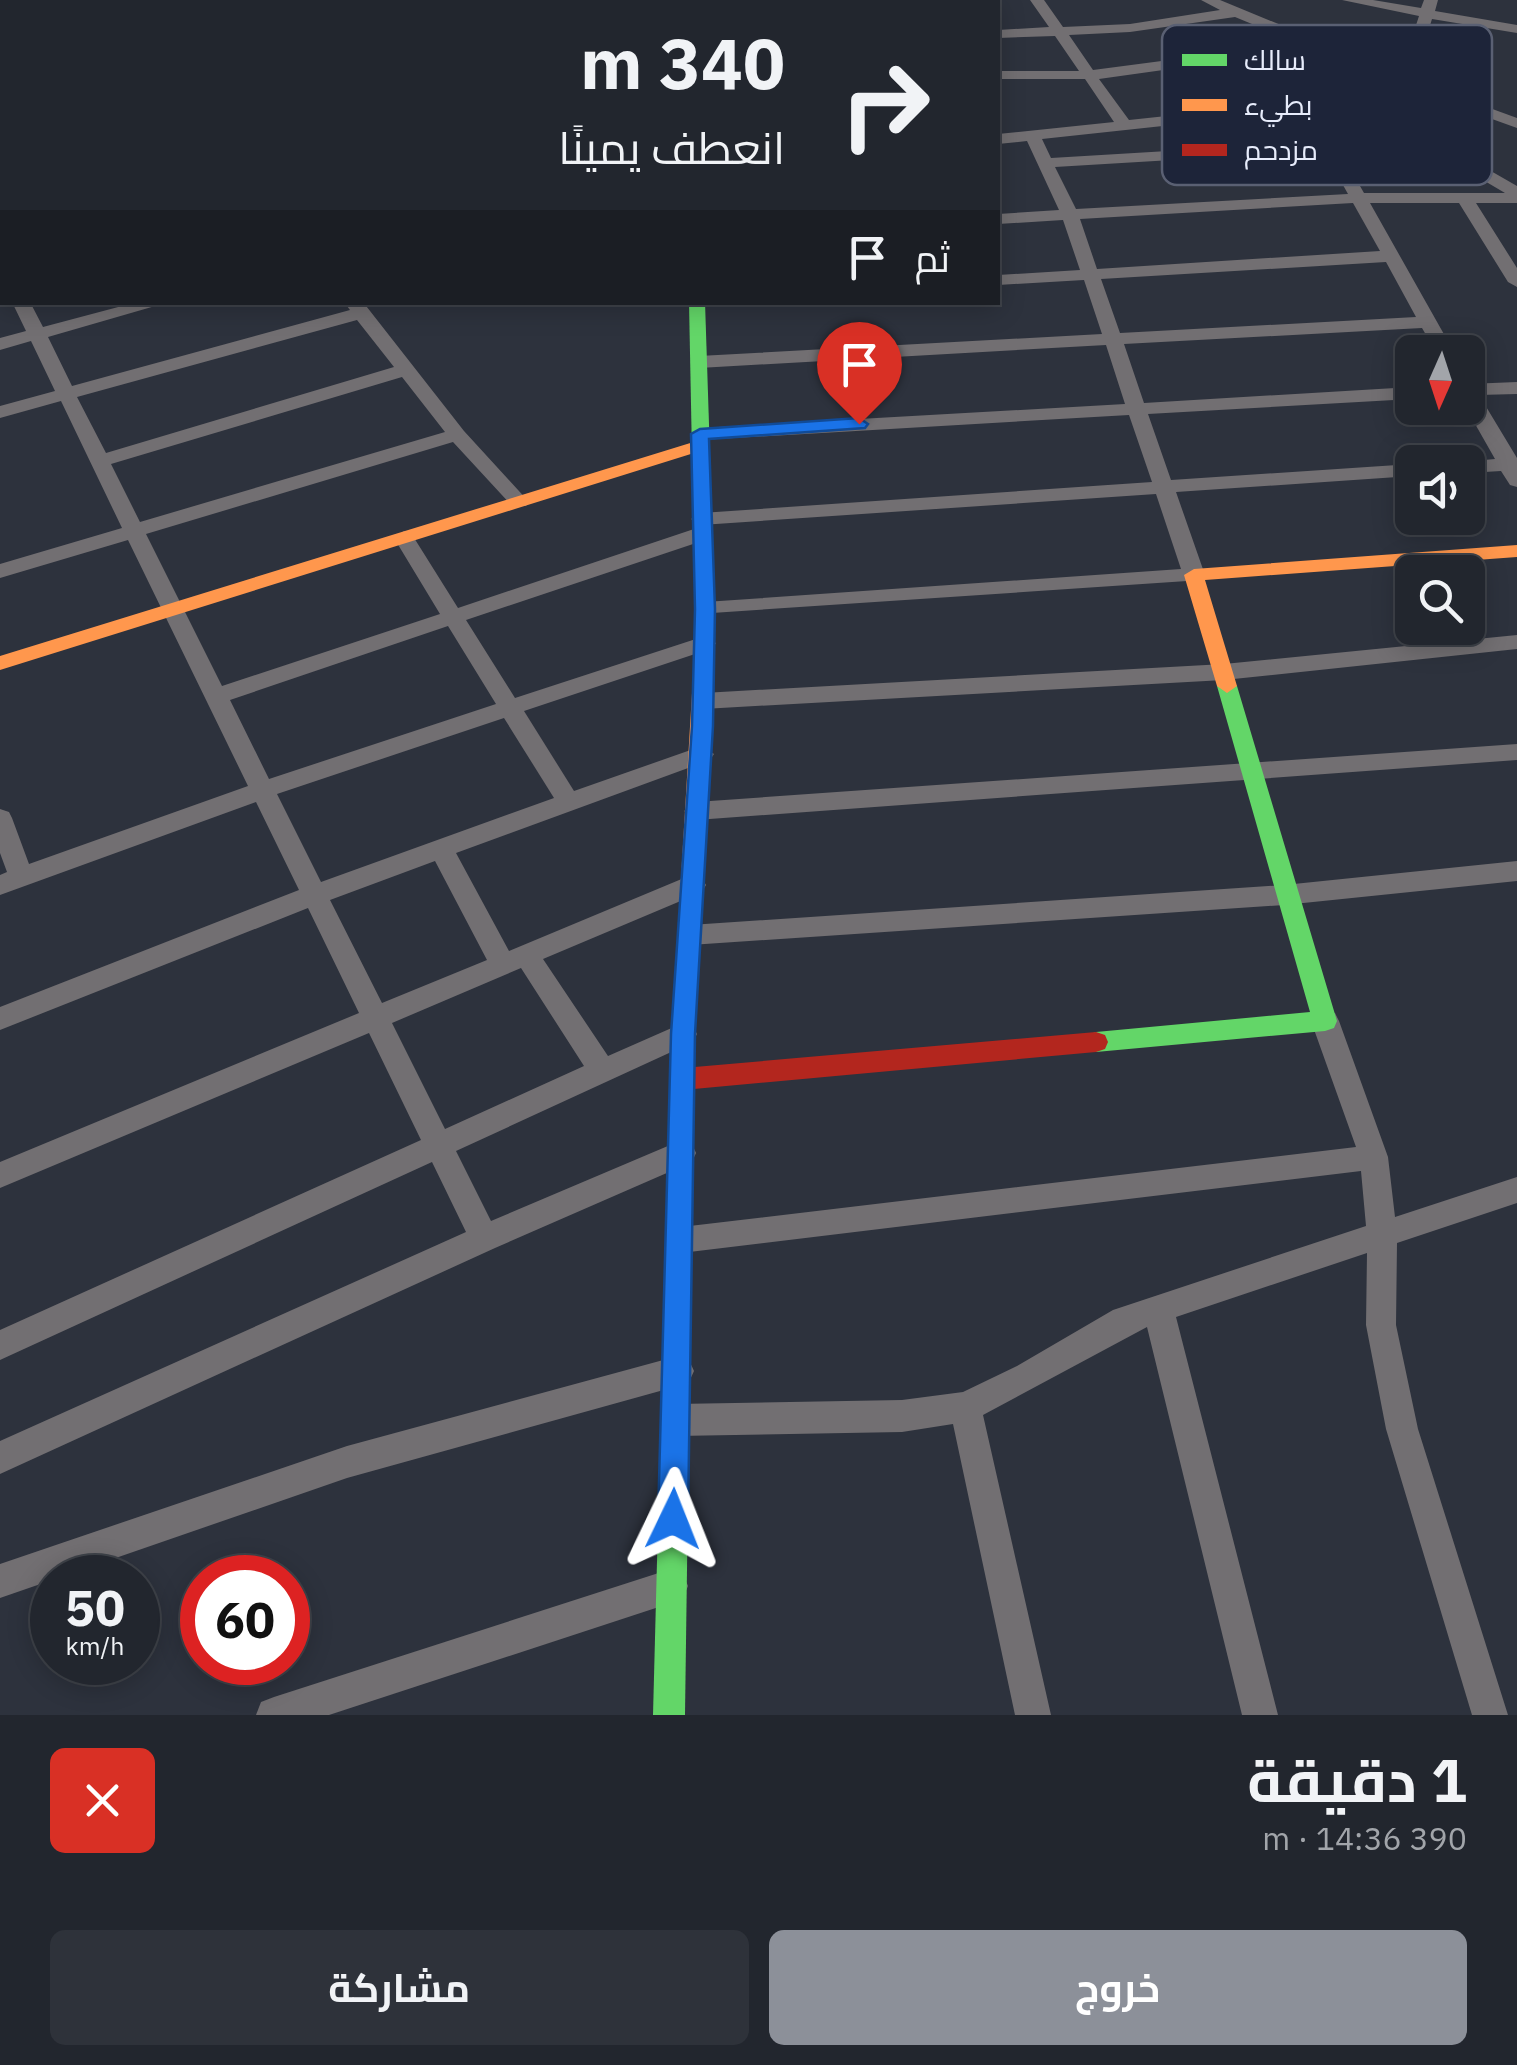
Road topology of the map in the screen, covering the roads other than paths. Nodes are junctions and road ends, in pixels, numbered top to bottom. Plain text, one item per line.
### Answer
1 (1037, 0) edge
2 (1208, 0) edge
3 (1349, 0) edge
4 (1429, 7) edge
5 (1237, 12) junction
6 (1266, 25) edge
7 (1517, 29) edge
8 (1060, 32) junction
9 (1000, 34) edge
10 (1162, 65) edge
11 (1092, 74) junction
12 (1000, 75) edge
13 (1162, 121) edge
14 (1124, 125) junction
15 (1032, 135) junction
16 (1000, 139) edge
17 (1162, 156) edge
18 (1047, 163) junction
19 (1492, 180) edge
20 (1351, 185) edge
21 (1517, 196) edge
22 (1464, 197) junction
23 (1358, 198) junction
24 (1070, 215) junction
25 (1000, 219) edge
26 (1391, 256) junction
27 (1090, 275) junction
28 (1516, 278) edge
29 (1000, 280) edge
30 (23, 305) edge
31 (149, 305) edge
32 (697, 305) edge
33 (357, 308) edge
34 (1428, 322) junction
35 (36, 335) junction
36 (1435, 335) edge
37 (1111, 338) junction
38 (0, 344) edge
39 (699, 362) junction
40 (406, 370) junction
41 (1517, 388) edge
42 (1485, 391) edge
43 (69, 394) junction
44 (1395, 394) edge
45 (1136, 406) junction
46 (0, 412) edge
47 (1485, 421) edge
48 (457, 435) junction
49 (700, 439) junction
50 (100, 461) junction
51 (1485, 468) edge
52 (1514, 470) edge
53 (1395, 471) edge
54 (1162, 485) junction
55 (519, 502) junction
56 (701, 526) junction
57 (134, 529) junction
58 (404, 538) junction
59 (1517, 552) edge
60 (0, 571) edge
61 (1194, 574) junction
62 (171, 609) junction
63 (705, 609) junction
64 (452, 618) junction
65 (1517, 642) edge
66 (705, 643) junction
67 (0, 663) edge
68 (1224, 672) junction
69 (214, 698) junction
70 (703, 702) junction
71 (508, 705) junction
72 (1517, 752) edge
73 (702, 754) junction
74 (1253, 772) junction
75 (262, 790) junction
76 (568, 801) junction
77 (696, 810) junction
78 (0, 818) edge
79 (440, 848) junction
80 (1517, 871) edge
81 (10, 881) edge
82 (694, 885) junction
83 (314, 895) junction
84 (1284, 895) junction
85 (690, 935) junction
86 (514, 959) junction
87 (374, 1018) junction
88 (0, 1019) edge
89 (1325, 1021) junction
90 (683, 1034) junction
91 (602, 1070) junction
92 (683, 1079) junction
93 (436, 1144) junction
94 (682, 1153) junction
95 (1374, 1157) junction
96 (0, 1174) edge
97 (1517, 1190) edge
98 (1382, 1235) junction
99 (484, 1238) junction
100 (681, 1240) junction
101 (1158, 1308) junction
102 (0, 1345) edge
103 (678, 1372) junction
104 (965, 1407) junction
105 (676, 1420) junction
106 (0, 1458) edge
107 (0, 1581) edge
108 (670, 1586) junction
109 (274, 1715) edge
110 (669, 1715) edge
111 (1034, 1715) edge
112 (1260, 1715) edge
113 (1490, 1715) edge

1 - 8 street
2 - 5 street
3 - 4 street
4 - 7 street
5 - 6 street
5 - 8 street
8 - 9 street
8 - 11 street
10 - 11 street
11 - 12 street
11 - 14 street
13 - 14 street
14 - 15 street
15 - 16 street
15 - 18 street
17 - 18 street
18 - 24 street
19 - 21 street
20 - 23 street
21 - 22 street
22 - 23 street
22 - 28 street
23 - 24 street
23 - 26 street
24 - 25 street
24 - 27 street
26 - 27 street
26 - 34 street
27 - 29 street
27 - 37 street
30 - 35 street
31 - 35 street
32 - 39 street
33 - 40 street
33 - 43 street
34 - 36 street
34 - 37 street
35 - 38 street
35 - 43 street
37 - 39 street
37 - 45 street
39 - 49 street
40 - 48 street
40 - 50 street
41 - 42 street
43 - 46 street
43 - 50 street
44 - 45 street
45 - 49 street
45 - 54 street
47 - 52 street
48 - 55 street
48 - 57 street
49 - 55 street
49 - 56 street
50 - 57 street
51 - 52 street
53 - 54 street
54 - 56 street
54 - 61 street
55 - 58 street
56 - 63 street
56 - 64 street
57 - 60 street
57 - 62 street
58 - 62 street
58 - 64 street
59 - 61 street
61 - 63 street
61 - 68 street
62 - 67 street
62 - 69 street
63 - 66 street
64 - 69 street
64 - 71 street
65 - 68 street
66 - 70 street
66 - 71 street
68 - 70 street
68 - 74 street
69 - 75 street
70 - 73 street
71 - 75 street
71 - 76 street
72 - 74 street
73 - 76 street
73 - 77 street
74 - 77 street
74 - 84 street
75 - 81 street
75 - 83 street
76 - 79 street
77 - 82 street
78 - 81 street
79 - 83 street
79 - 86 street
80 - 84 street
82 - 85 street
82 - 86 street
83 - 87 street
83 - 88 street
84 - 85 street
84 - 89 street
85 - 90 street
86 - 87 street
86 - 91 street
87 - 93 street
87 - 96 street
89 - 92 street
89 - 95 street
90 - 91 street
90 - 92 street
91 - 93 street
92 - 94 street
93 - 99 street
93 - 102 street
94 - 99 street
94 - 100 street
95 - 98 street
95 - 100 street
97 - 98 street
98 - 101 street
98 - 113 street
99 - 106 street
100 - 103 street
101 - 104 street
101 - 112 street
103 - 105 street
103 - 107 street
104 - 105 street
104 - 111 street
105 - 108 street
108 - 109 street
108 - 110 street

